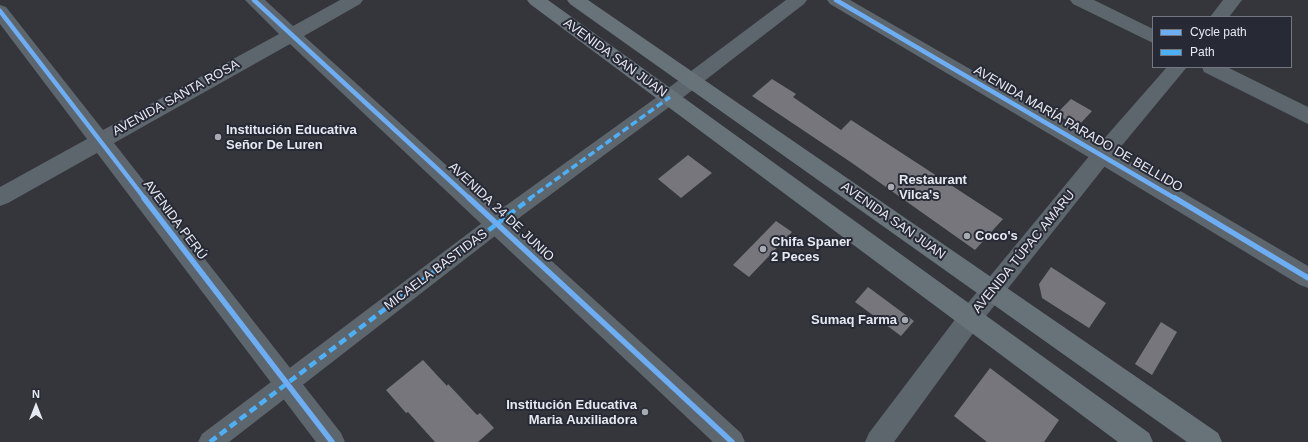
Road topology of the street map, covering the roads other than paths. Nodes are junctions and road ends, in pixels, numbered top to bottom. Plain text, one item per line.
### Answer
1 (254, 0) edge
2 (354, 0) edge
3 (536, 0) edge
4 (576, 0) edge
5 (798, 0) edge
6 (836, 0) edge
7 (1079, 0) edge
8 (1233, 0) edge
9 (0, 11) edge
10 (1220, 16) edge
11 (290, 34) junction
12 (1152, 36) edge
13 (1177, 68) edge
14 (1213, 68) edge
15 (692, 81) junction
16 (670, 97) junction
17 (1308, 116) edge
18 (100, 140) junction
19 (1102, 155) junction
20 (0, 197) edge
21 (497, 223) junction
22 (1308, 278) edge
23 (993, 291) junction
24 (971, 317) junction
25 (287, 384) junction
26 (210, 442) edge
27 (332, 442) edge
28 (732, 442) edge
29 (878, 442) edge
30 (1140, 442) edge
31 (1209, 442) edge

1 - 11 street, AVENIDA 24 DE JUNIO
2 - 11 street, AVENIDA SANTA ROSA
3 - 16 main road, AVENIDA SAN JUAN
4 - 15 main road, AVENIDA SAN JUAN
5 - 15 street, MICAELA BASTIDAS
6 - 19 street, AVENIDA MARÍA PARADO DE BELLIDO
7 - 12 street
8 - 10 street
9 - 18 street, AVENIDA PERÚ
11 - 18 street, AVENIDA SANTA ROSA
11 - 21 street, AVENIDA 24 DE JUNIO
13 - 19 street, AVENIDA TÚPAC AMARU
14 - 17 street
15 - 16 street, MICAELA BASTIDAS
15 - 23 main road, AVENIDA SAN JUAN
16 - 21 street, MICAELA BASTIDAS
16 - 24 main road, AVENIDA SAN JUAN
18 - 20 street, AVENIDA SANTA ROSA
18 - 25 street, AVENIDA PERÚ
19 - 22 street, AVENIDA MARÍA PARADO DE BELLIDO
19 - 23 street, AVENIDA TÚPAC AMARU
21 - 25 street, MICAELA BASTIDAS
21 - 28 street, AVENIDA 24 DE JUNIO
23 - 24 street, AVENIDA TÚPAC AMARU
23 - 31 main road, AVENIDA SAN JUAN
24 - 29 street, AVENIDA TÚPAC AMARU
24 - 30 main road, AVENIDA SAN JUAN
25 - 26 street, MICAELA BASTIDAS
25 - 27 street, AVENIDA PERÚ

